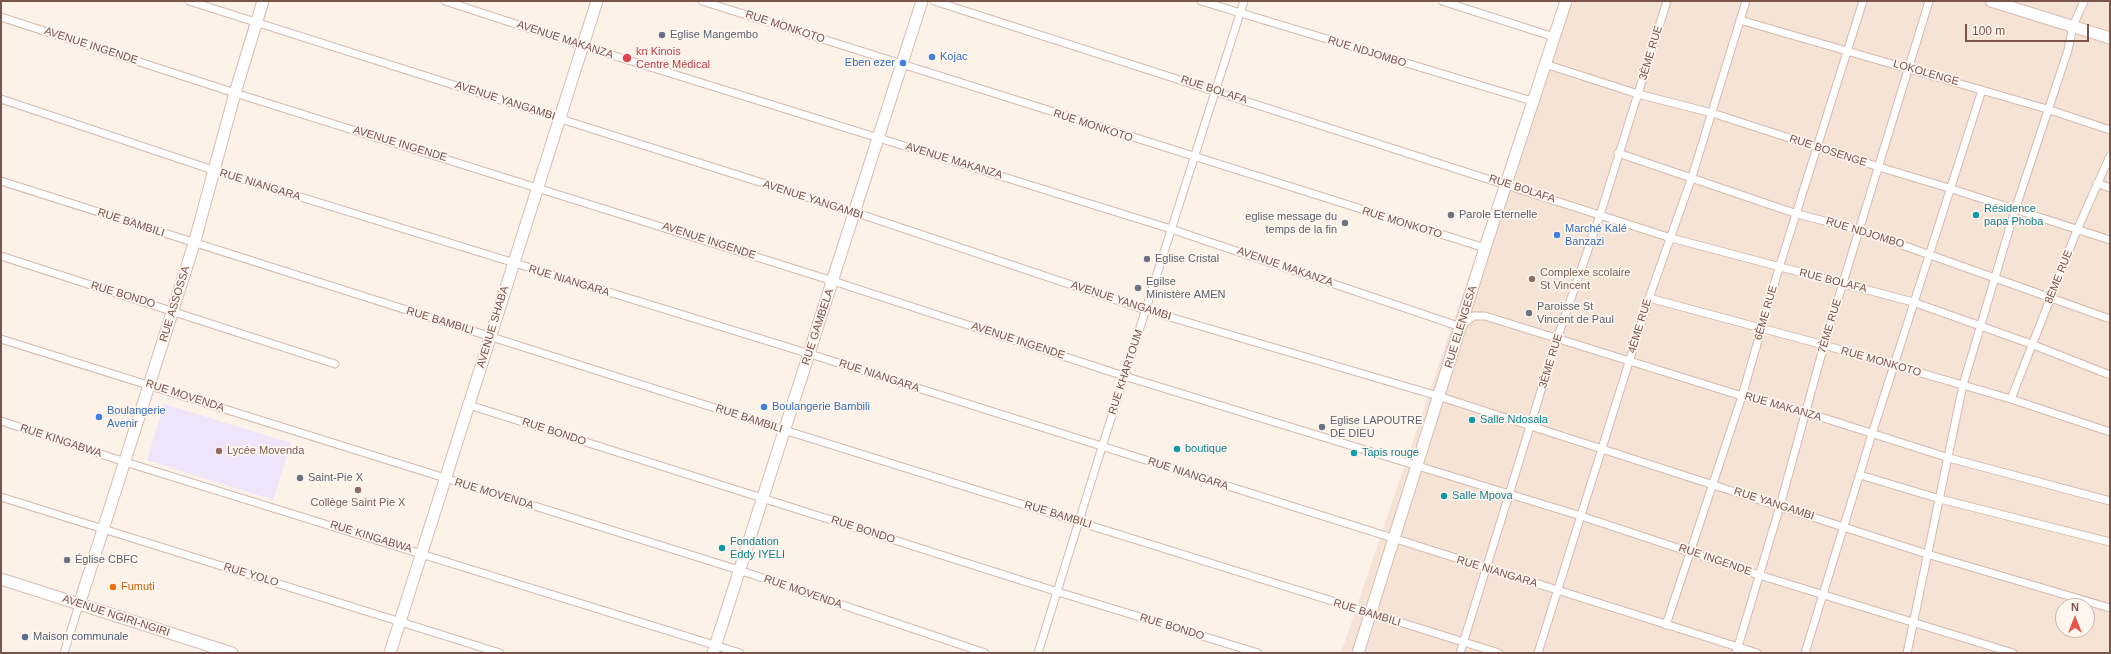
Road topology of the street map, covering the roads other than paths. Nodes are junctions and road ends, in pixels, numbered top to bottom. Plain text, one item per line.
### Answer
1 (189, 1) edge
2 (263, 1) edge
3 (445, 1) edge
4 (597, 1) edge
5 (702, 1) edge
6 (922, 1) edge
7 (934, 1) edge
8 (1201, 1) edge
9 (1244, 1) edge
10 (1442, 1) edge
11 (1566, 1) edge
12 (1667, 1) edge
13 (1746, 1) edge
14 (1863, 1) edge
15 (1929, 1) edge
16 (1991, 1) edge
17 (2084, 1) edge
18 (1240, 14) junction
19 (1, 17) edge
20 (1740, 20) junction
21 (257, 22) junction
22 (2073, 26) junction
23 (1554, 37) junction
24 (2110, 38) edge
25 (583, 46) junction
26 (1847, 50) junction
27 (901, 64) junction
28 (1546, 64) junction
29 (1908, 68) junction
30 (1982, 90) junction
31 (1215, 91) junction
32 (235, 93) junction
33 (1638, 94) junction
34 (1, 99) edge
35 (1532, 101) junction
36 (2047, 109) junction
37 (1712, 113) junction
38 (559, 118) junction
39 (2110, 130) edge
40 (877, 136) junction
41 (1818, 148) junction
42 (1618, 153) junction
43 (2110, 156) edge
44 (1193, 158) junction
45 (1879, 167) junction
46 (213, 170) junction
47 (1692, 177) junction
48 (1, 181) edge
49 (1506, 183) junction
50 (2097, 183) junction
51 (537, 186) junction
52 (2110, 188) edge
53 (1952, 189) junction
54 (2015, 210) junction
55 (854, 212) junction
56 (1797, 214) junction
57 (1600, 215) junction
58 (1171, 229) junction
59 (1860, 230) junction
60 (2077, 230) junction
61 (1671, 238) junction
62 (2110, 240) edge
63 (194, 244) junction
64 (1485, 248) junction
65 (1931, 254) junction
66 (1, 256) edge
67 (513, 264) junction
68 (1779, 268) junction
69 (1996, 277) junction
70 (833, 281) junction
71 (1844, 282) junction
72 (2051, 297) junction
73 (1649, 298) junction
74 (1913, 302) junction
75 (172, 310) junction
76 (1146, 310) junction
77 (2110, 319) edge
78 (1461, 327) junction
79 (1981, 327) junction
80 (1762, 328) junction
81 (490, 336) junction
82 (1, 339) edge
83 (1557, 339) junction
84 (2031, 344) junction
85 (1824, 345) junction
86 (810, 354) junction
87 (1630, 360) junction
88 (335, 364) dead end
89 (1895, 366) junction
90 (2110, 375) edge
91 (1124, 376) junction
92 (150, 385) junction
93 (1963, 385) junction
94 (1438, 396) junction
95 (1742, 396) junction
96 (2011, 398) junction
97 (469, 404) junction
98 (1805, 412) junction
99 (1, 421) edge
100 (1531, 426) junction
101 (784, 430) junction
102 (2110, 432) edge
103 (1872, 434) junction
104 (1102, 447) junction
105 (1603, 449) junction
106 (1949, 458) junction
107 (125, 462) junction
108 (1418, 466) junction
109 (1860, 475) junction
110 (445, 479) junction
111 (1713, 484) junction
112 (1509, 494) junction
113 (1, 497) edge
114 (762, 498) junction
115 (1940, 499) junction
116 (2110, 501) edge
117 (1780, 506) junction
118 (1581, 516) junction
119 (1079, 522) junction
120 (1844, 527) junction
121 (103, 529) junction
122 (1394, 540) junction
123 (2110, 542) edge
124 (1692, 552) junction
125 (421, 553) junction
126 (1927, 554) junction
127 (1486, 569) junction
128 (740, 570) junction
129 (1758, 575) junction
130 (1, 579) edge
131 (1558, 591) junction
132 (1058, 592) junction
133 (1823, 596) junction
134 (79, 604) junction
135 (2110, 608) edge
136 (1371, 614) junction
137 (400, 621) junction
138 (1914, 624) junction
139 (1666, 625) junction
140 (1463, 643) junction
141 (714, 649) edge
142 (1737, 650) edge
143 (64, 653) edge
144 (232, 653) edge
145 (390, 653) edge
146 (500, 653) edge
147 (740, 653) edge
148 (985, 653) edge
149 (1038, 653) edge
150 (1258, 653) edge
151 (1358, 653) edge
152 (1460, 653) edge
153 (1498, 653) edge
154 (1538, 653) edge
155 (1757, 653) edge
156 (1805, 653) edge
157 (1907, 653) edge
158 (2014, 653) edge

1 - 21 street, AVENUE YANGAMBI
2 - 21 street, RUE ASSOSSA
3 - 25 street, AVENUE MAKANZA
4 - 25 street, AVENUE SHABA
5 - 27 street, RUE MONKOTO
6 - 27 street, RUE GAMBELA
7 - 31 street, RUE BOLAFA
8 - 18 street, RUE NDJOMBO
9 - 18 street, RUE KHARTOUM
10 - 23 street
11 - 23 street, RUE ELENGESA
12 - 33 street, 3ÈME RUE
13 - 20 street, 4ÈME RUE
14 - 26 street, 6ÈME RUE
15 - 29 street, 7ÈME RUE
16 - 22 street
17 - 22 street
18 - 31 street, RUE KHARTOUM
18 - 35 street, RUE NDJOMBO
19 - 32 street, AVENUE INGENDE
20 - 26 street, LOKOLENGE
20 - 37 street, 4ÈME RUE
21 - 32 street, RUE ASSOSSA
21 - 38 street, AVENUE YANGAMBI
22 - 24 street
22 - 36 street
23 - 28 street, RUE ELENGESA
25 - 38 street, AVENUE SHABA
25 - 40 street, AVENUE MAKANZA
26 - 29 street, LOKOLENGE
26 - 41 street, 6ÈME RUE
27 - 40 street, RUE GAMBELA
27 - 44 street, RUE MONKOTO
28 - 33 street, RUE BOSENGE
28 - 35 street, RUE ELENGESA
29 - 30 street, LOKOLENGE
29 - 45 street, 7ÈME RUE
30 - 36 street, LOKOLENGE
30 - 53 street
31 - 44 street, RUE KHARTOUM
31 - 49 street, RUE BOLAFA
32 - 46 street, RUE ASSOSSA
32 - 51 street, AVENUE INGENDE
33 - 37 street, RUE BOSENGE
33 - 42 street, 3ÈME RUE
34 - 46 street, RUE NIANGARA
35 - 49 street, RUE ELENGESA
36 - 39 street, LOKOLENGE
36 - 54 street
37 - 41 street, RUE BOSENGE
37 - 47 street, 4ÈME RUE
38 - 51 street, AVENUE SHABA
38 - 55 street, AVENUE YANGAMBI
40 - 55 street, RUE GAMBELA
40 - 58 street, AVENUE MAKANZA
41 - 45 street, RUE BOSENGE
41 - 56 street, 6ÈME RUE
42 - 47 street, RUE NDJOMBO
42 - 57 street, 3ÈME RUE
43 - 50 street, 8ÈME RUE
44 - 58 street, RUE KHARTOUM
44 - 64 street, RUE MONKOTO
45 - 53 street, RUE BOSENGE
45 - 59 street, 7ÈME RUE
46 - 63 street, RUE ASSOSSA
46 - 67 street, RUE NIANGARA
47 - 56 street, RUE NDJOMBO
47 - 61 street, 4ÈME RUE
48 - 63 street, RUE BAMBILI
49 - 57 street, RUE BOLAFA
49 - 64 street, RUE ELENGESA
50 - 52 street
50 - 60 street, 8ÈME RUE
51 - 67 street, AVENUE SHABA
51 - 70 street, AVENUE INGENDE
53 - 54 street, RUE BOSENGE
53 - 65 street
54 - 60 street, RUE BOSENGE
54 - 69 street
55 - 70 street, RUE GAMBELA
55 - 76 street, AVENUE YANGAMBI
56 - 59 street, RUE NDJOMBO
56 - 68 street, 6ÈME RUE
57 - 61 street, RUE BOLAFA
57 - 83 street, 3ÈME RUE
58 - 76 street, RUE KHARTOUM
58 - 78 street, AVENUE MAKANZA
59 - 65 street, RUE NDJOMBO
59 - 71 street, 7ÈME RUE
60 - 62 street, RUE BOSENGE
60 - 72 street, 8ÈME RUE
61 - 68 street, RUE BOLAFA
61 - 73 street, 4ÈME RUE
63 - 75 street, RUE ASSOSSA
63 - 81 street, RUE BAMBILI
64 - 78 street, RUE ELENGESA
65 - 69 street, RUE NDJOMBO
65 - 74 street
66 - 75 street, RUE BONDO
67 - 81 street, AVENUE SHABA
67 - 86 street, RUE NIANGARA
68 - 71 street, RUE BOLAFA
68 - 80 street, 6ÈME RUE
69 - 72 street, RUE NDJOMBO
69 - 79 street
70 - 86 street, RUE GAMBELA
70 - 91 street, AVENUE INGENDE
71 - 74 street, RUE BOLAFA
71 - 85 street, 7ÈME RUE
72 - 77 street, RUE NDJOMBO
72 - 84 street, 8ÈME RUE
73 - 80 street, RUE MONKOTO
73 - 87 street, 4ÈME RUE
74 - 79 street, RUE BOLAFA
74 - 89 street
75 - 88 street, RUE BONDO
75 - 92 street, RUE ASSOSSA
76 - 91 street, RUE KHARTOUM
76 - 94 street, AVENUE YANGAMBI
78 - 83 street, RUE MAKANZA
78 - 94 street, RUE ELENGESA
79 - 84 street, RUE BOLAFA
79 - 93 street
80 - 85 street, RUE MONKOTO
80 - 95 street, 6ÈME RUE
81 - 97 street, AVENUE SHABA
81 - 101 street, RUE BAMBILI
82 - 92 street, RUE MOVENDA
83 - 87 street, RUE MAKANZA
83 - 100 street, 3ÈME RUE
84 - 90 street, RUE BOLAFA
84 - 96 street, 8ÈME RUE
85 - 89 street, RUE MONKOTO
85 - 98 street, 7ÈME RUE
86 - 101 street, RUE GAMBELA
86 - 104 street, RUE NIANGARA
87 - 95 street, RUE MAKANZA
87 - 105 street, 4ÈME RUE
89 - 93 street, RUE MONKOTO
89 - 103 street
91 - 104 street, RUE KHARTOUM
91 - 108 street, AVENUE INGENDE
92 - 107 street, RUE ASSOSSA
92 - 110 street, RUE MOVENDA
93 - 96 street, RUE MONKOTO
93 - 106 street
94 - 100 street, RUE YANGAMBI
94 - 108 street, RUE ELENGESA
95 - 98 street, RUE MAKANZA
95 - 111 street, 6ÈME RUE
96 - 102 street, RUE MONKOTO
97 - 110 street, AVENUE SHABA
97 - 114 street, RUE BONDO
98 - 103 street, RUE MAKANZA
98 - 117 street, 7ÈME RUE
99 - 107 street, RUE KINGABWA
100 - 105 street, RUE YANGAMBI
100 - 112 street, 3ÈME RUE
101 - 114 street, RUE GAMBELA
101 - 119 street, RUE BAMBILI
103 - 106 street, RUE MAKANZA
103 - 109 street
104 - 119 street, RUE KHARTOUM
104 - 122 street, RUE NIANGARA
105 - 111 street, RUE YANGAMBI
105 - 118 street, 4ÈME RUE
106 - 115 street
106 - 116 street, RUE MAKANZA
107 - 121 street, RUE ASSOSSA
107 - 125 street, RUE KINGABWA
108 - 112 street, RUE INGENDE
108 - 122 street, RUE ELENGESA
109 - 115 street
109 - 120 street
110 - 125 street, AVENUE SHABA
110 - 128 street, RUE MOVENDA
111 - 117 street, RUE YANGAMBI
111 - 124 street, 6ÈME RUE
112 - 118 street, RUE INGENDE
112 - 127 street, 3ÈME RUE
113 - 121 street, RUE YOLO
114 - 128 street, RUE GAMBELA
114 - 132 street, RUE BONDO
115 - 123 street
115 - 126 street
117 - 120 street, RUE YANGAMBI
117 - 129 street, 7ÈME RUE
118 - 124 street, RUE INGENDE
118 - 131 street, 4ÈME RUE
119 - 132 street, RUE KHARTOUM
119 - 136 street, RUE BAMBILI
120 - 126 street, RUE YANGAMBI
120 - 133 street
121 - 134 street, RUE ASSOSSA
121 - 137 street, RUE YOLO
122 - 127 street, RUE NIANGARA
122 - 136 street, RUE ELENGESA
124 - 129 street, RUE INGENDE
124 - 139 street, 6ÈME RUE
125 - 137 street, AVENUE SHABA
125 - 141 street, RUE KINGABWA
126 - 135 street, RUE YANGAMBI
126 - 138 street
127 - 131 street, RUE NIANGARA
127 - 140 street, 3ÈME RUE
128 - 141 street, RUE GAMBELA
128 - 148 street, RUE MOVENDA
129 - 133 street, RUE INGENDE
129 - 142 street, 7ÈME RUE
130 - 134 street, AVENUE NGIRI-NGIRI
131 - 139 street, RUE NIANGARA
131 - 154 street, 4ÈME RUE
132 - 149 street, RUE KHARTOUM
132 - 150 street, RUE BONDO
133 - 138 street, RUE INGENDE
133 - 156 street
134 - 143 street
134 - 144 street, AVENUE NGIRI-NGIRI
136 - 140 street, RUE BAMBILI
136 - 151 street, RUE ELENGESA
137 - 145 street, AVENUE SHABA
137 - 146 street, RUE YOLO
138 - 157 street
138 - 158 street, RUE INGENDE
139 - 142 street, RUE NIANGARA
140 - 152 street, 3ÈME RUE
140 - 153 street, RUE BAMBILI
141 - 147 street, RUE KINGABWA
142 - 155 street, RUE NIANGARA

